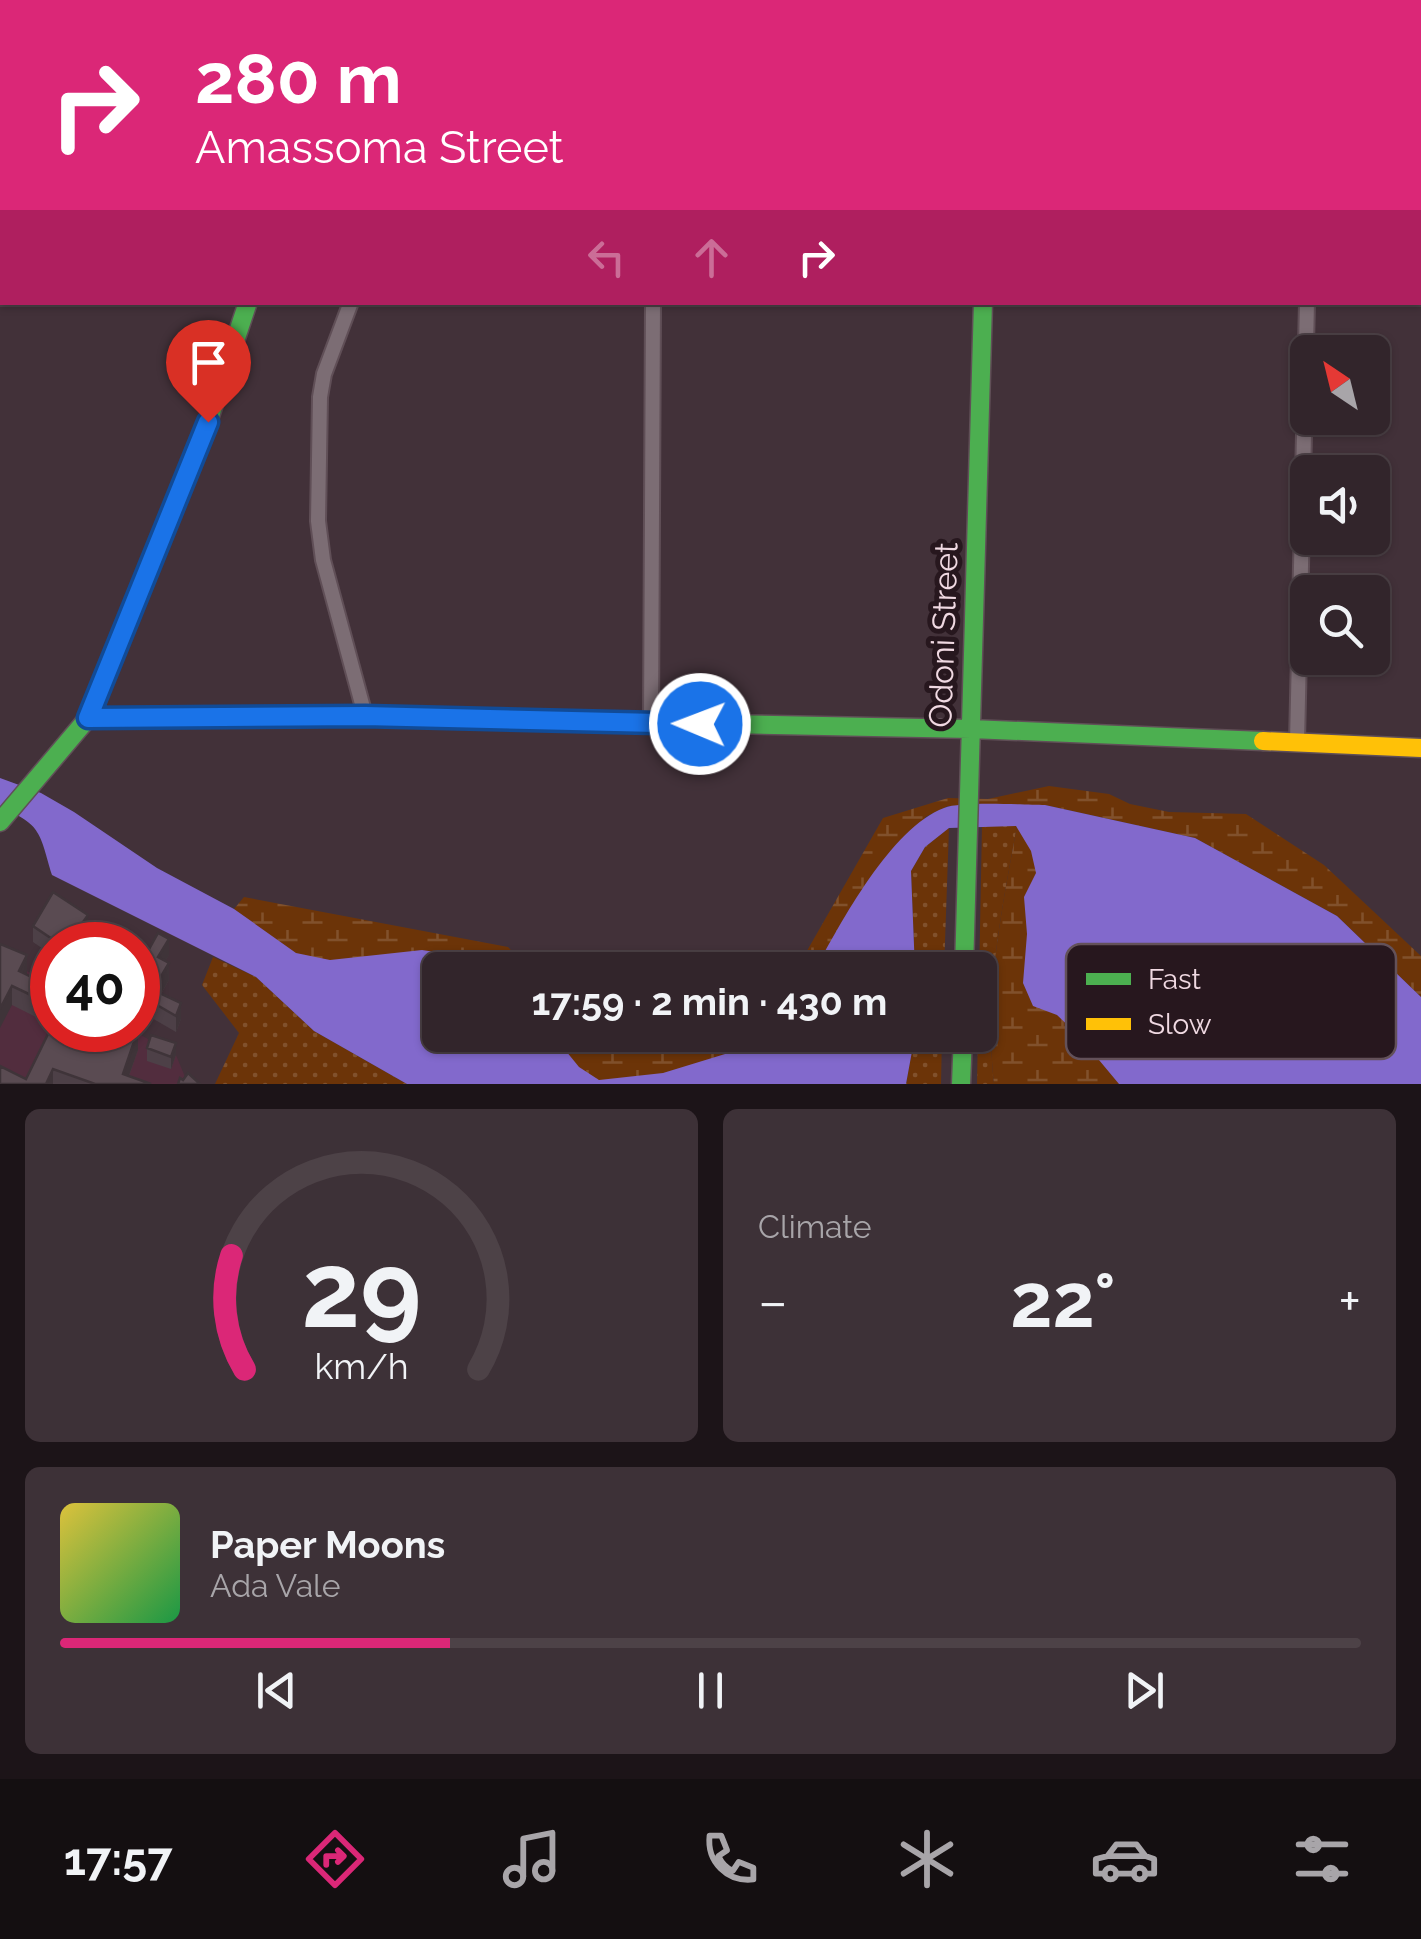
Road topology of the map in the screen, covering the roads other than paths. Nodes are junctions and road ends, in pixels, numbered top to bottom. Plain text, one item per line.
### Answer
1 (247, 305) edge
2 (350, 305) edge
3 (652, 305) edge
4 (982, 305) edge
5 (1307, 305) edge
6 (365, 716) junction
7 (88, 718) junction
8 (651, 724) junction
9 (966, 729) junction
10 (1298, 742) junction
11 (1421, 748) edge
12 (3, 819) edge
13 (965, 952) edge
14 (962, 1052) edge
15 (961, 1084) edge

1 - 7 street
2 - 6 street
3 - 8 street
4 - 9 street, Odoni Street
5 - 10 street
6 - 7 street
6 - 8 street
7 - 12 street
8 - 9 street
9 - 10 street
9 - 13 street, Odoni Street
10 - 11 street
14 - 15 street

